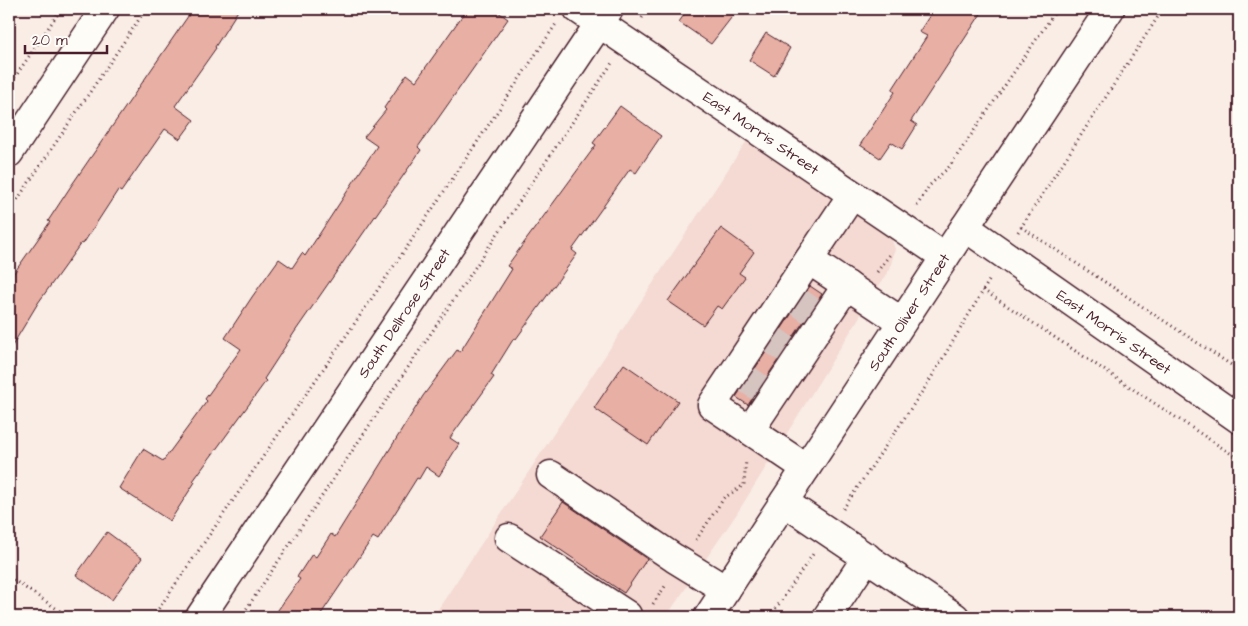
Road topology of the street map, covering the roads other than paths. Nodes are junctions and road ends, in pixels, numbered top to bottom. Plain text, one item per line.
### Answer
1 (105, 9) edge
2 (1110, 9) edge
3 (586, 15) edge
4 (9, 153) edge
5 (852, 195) junction
6 (965, 227) junction
7 (944, 258) junction
8 (809, 260) junction
9 (847, 285) junction
10 (902, 322) junction
11 (1239, 419) edge
12 (750, 430) junction
13 (806, 468) junction
14 (552, 475) dead end
15 (784, 502) junction
16 (510, 538) dead end
17 (867, 557) junction
18 (726, 590) junction
19 (628, 616) edge
20 (200, 617) edge
21 (708, 617) edge
22 (827, 617) edge
23 (955, 617) edge

1 - 4 street
2 - 6 street, South Oliver Street
3 - 5 street, East Morris Street
3 - 20 street, South Dellrose Street
5 - 7 street, East Morris Street
5 - 8 street
6 - 7 street, South Oliver Street
6 - 11 street, East Morris Street
7 - 10 street, South Oliver Street
8 - 9 street
8 - 12 street
9 - 10 street
9 - 12 street
10 - 13 street, South Oliver Street
12 - 13 street
13 - 15 street, South Oliver Street
14 - 18 street
15 - 17 street
15 - 18 street, South Oliver Street
16 - 19 street
17 - 22 street
17 - 23 street
18 - 21 street, South Oliver Street

